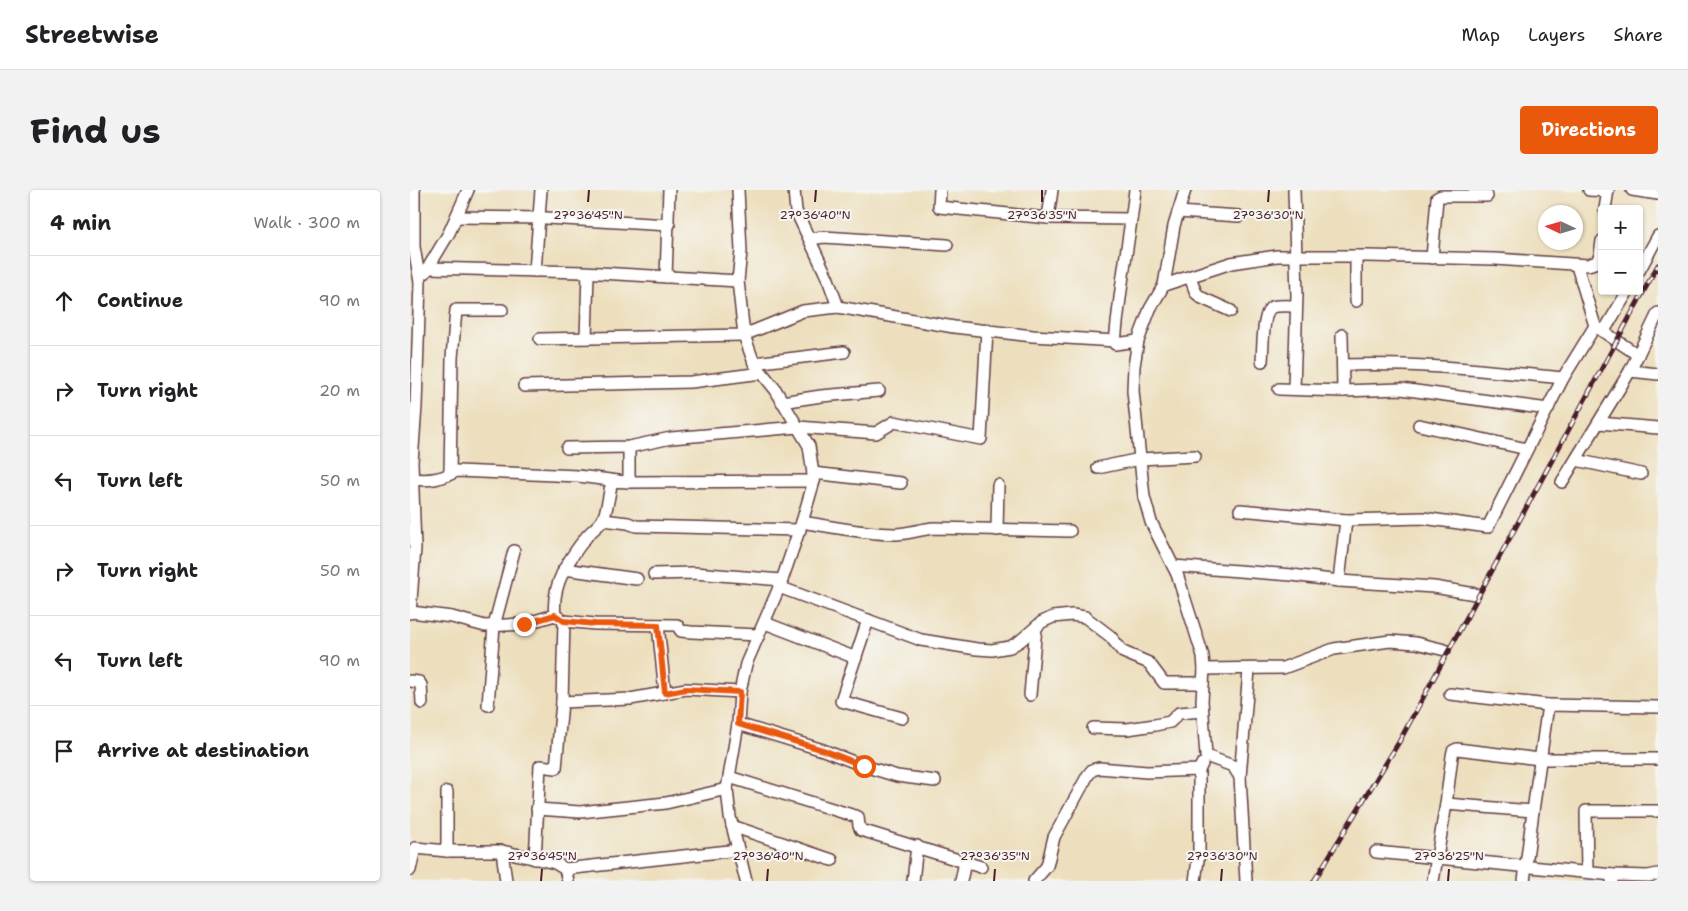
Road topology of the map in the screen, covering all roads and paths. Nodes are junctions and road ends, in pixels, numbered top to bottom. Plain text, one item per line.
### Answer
1 (414, 190) edge
2 (468, 190) edge
3 (541, 190) edge
4 (669, 190) edge
5 (738, 190) edge
6 (794, 190) edge
7 (940, 190) edge
8 (1052, 190) edge
9 (1135, 190) edge
10 (1184, 190) edge
11 (1294, 190) edge
12 (1589, 190) edge
13 (1608, 190) edge
14 (1632, 190) edge
15 (1658, 194) edge
16 (1487, 196) dead end
17 (1606, 205) edge
18 (1178, 212) junction
19 (1239, 216) dead end
20 (456, 217) junction
21 (539, 218) junction
22 (1048, 218) junction
23 (1131, 219) junction
24 (669, 225) junction
25 (1658, 236) edge
26 (810, 239) junction
27 (947, 245) dead end
28 (412, 247) edge
29 (1601, 250) edge
30 (1296, 255) junction
31 (1356, 256) junction
32 (1432, 258) junction
33 (1643, 264) edge
34 (1577, 266) junction
35 (428, 268) junction
36 (535, 271) junction
37 (588, 273) junction
38 (666, 277) junction
39 (1190, 277) junction
40 (738, 281) junction
41 (420, 282) junction
42 (1164, 285) junction
43 (1625, 295) edge
44 (1356, 301) dead end
45 (1296, 306) junction
46 (838, 307) junction
47 (502, 310) dead end
48 (1231, 311) dead end
49 (1658, 313) edge
50 (414, 314) edge
51 (1600, 329) junction
52 (987, 330) junction
53 (744, 335) junction
54 (1342, 335) dead end
55 (586, 338) junction
56 (540, 339) dead end
57 (1116, 341) junction
58 (1138, 341) junction
59 (844, 352) dead end
60 (1638, 355) junction
61 (1262, 361) dead end
62 (754, 364) junction
63 (1343, 364) junction
64 (1630, 370) junction
65 (762, 373) junction
66 (1658, 374) edge
67 (1563, 378) junction
68 (524, 386) dead end
69 (1279, 389) dead end
70 (1294, 389) junction
71 (879, 391) dead end
72 (1343, 391) junction
73 (782, 402) junction
74 (413, 406) edge
75 (1548, 409) junction
76 (1599, 423) junction
77 (1419, 425) dead end
78 (798, 427) junction
79 (1658, 428) edge
80 (629, 447) junction
81 (567, 448) dead end
82 (1527, 449) junction
83 (1195, 456) dead end
84 (1140, 459) junction
85 (1576, 460) junction
86 (411, 462) edge
87 (1098, 468) dead end
88 (450, 474) junction
89 (1641, 474) dead end
90 (813, 477) junction
91 (412, 479) junction
92 (623, 482) junction
93 (1562, 482) dead end
94 (901, 483) dead end
95 (998, 485) dead end
96 (1240, 510) dead end
97 (603, 520) junction
98 (1346, 520) junction
99 (801, 526) junction
100 (997, 530) junction
101 (1070, 531) dead end
102 (514, 551) dead end
103 (1173, 566) junction
104 (564, 569) junction
105 (654, 574) dead end
106 (637, 578) dead end
107 (1339, 581) junction
108 (780, 584) junction
109 (1475, 594) dead end
110 (411, 613) edge
111 (560, 618) junction
112 (868, 620) junction
113 (765, 623) junction
114 (658, 625) junction
115 (494, 626) junction
116 (1036, 627) junction
117 (759, 635) junction
118 (1445, 650) dead end
119 (856, 658) junction
120 (1204, 670) junction
121 (1249, 670) junction
122 (410, 681) edge
123 (1203, 683) junction
124 (740, 692) junction
125 (665, 693) junction
126 (1450, 694) dead end
127 (1030, 695) dead end
128 (562, 702) junction
129 (422, 703) dead end
130 (488, 705) dead end
131 (1548, 706) junction
132 (1658, 707) edge
133 (1202, 711) junction
134 (902, 718) dead end
135 (738, 724) junction
136 (1093, 728) dead end
137 (1206, 756) junction
138 (1540, 759) junction
139 (1658, 759) edge
140 (1199, 770) junction
141 (1240, 777) junction
142 (935, 781) dead end
143 (728, 783) junction
144 (447, 792) dead end
145 (1446, 804) junction
146 (537, 809) junction
147 (1533, 811) junction
148 (1658, 811) edge
149 (732, 826) junction
150 (917, 846) junction
151 (412, 848) edge
152 (738, 850) junction
153 (447, 851) junction
154 (502, 851) junction
155 (1376, 852) dead end
156 (535, 859) junction
157 (1437, 859) junction
158 (832, 860) dead end
159 (965, 862) junction
160 (981, 867) dead end
161 (1526, 867) junction
162 (565, 869) junction
163 (410, 870) edge
164 (1587, 872) junction
165 (1658, 874) edge
166 (1613, 878) edge
167 (506, 881) edge
168 (568, 881) edge
169 (746, 881) edge
170 (913, 881) edge
171 (961, 881) edge
172 (1034, 881) edge
173 (1195, 881) edge
174 (1246, 881) edge
175 (1433, 881) edge
176 (1524, 881) edge

1 - 28 street
2 - 20 street
3 - 21 street
4 - 24 street
5 - 40 street
6 - 26 street
7 - 22 street
8 - 22 street
9 - 23 street
10 - 18 street
11 - 30 street
12 - 13 street
13 - 17 street
14 - 15 street
16 - 32 street
18 - 19 street
18 - 42 street
20 - 21 street
20 - 35 street
21 - 24 street
21 - 36 street
22 - 23 street
23 - 57 street
24 - 38 street
25 - 33 street
26 - 27 street
26 - 46 street
28 - 41 street
29 - 34 street
30 - 31 street
30 - 39 street
30 - 45 street
31 - 32 street
31 - 44 street
32 - 34 street
34 - 51 street
35 - 36 street
35 - 41 street
36 - 37 street
37 - 38 street
37 - 55 street
38 - 40 street
39 - 42 street
39 - 48 street
40 - 53 street
41 - 50 street
42 - 58 street
43 - 51 street
45 - 61 street
45 - 70 street
46 - 52 street
46 - 53 street
47 - 88 street
49 - 60 street
50 - 74 street
51 - 60 street
51 - 67 street
52 - 57 street
52 - 78 street
53 - 55 street
53 - 62 street
54 - 63 street
55 - 56 street
57 - 58 street
58 - 84 street
59 - 62 street
60 - 64 street
62 - 65 street
63 - 67 street
63 - 72 street
64 - 66 street
64 - 76 street
65 - 68 street
65 - 73 street
67 - 75 street
69 - 70 street
70 - 72 street
71 - 73 street
72 - 75 street
73 - 78 street
74 - 86 street
75 - 82 street
76 - 79 street
76 - 85 street
77 - 82 street
78 - 80 street
78 - 90 street
80 - 81 street
80 - 92 street
82 - 98 street
83 - 84 street
84 - 87 street
84 - 103 street
85 - 89 street
85 - 93 street
86 - 91 street
88 - 91 street
88 - 92 street
90 - 92 street
90 - 94 street
90 - 99 street
91 - 110 street
92 - 97 street
95 - 100 street
96 - 98 street
97 - 99 street
97 - 104 street
98 - 107 street
99 - 100 street
99 - 108 street
100 - 101 street
102 - 115 street
103 - 107 street
103 - 120 street
104 - 106 street
104 - 111 street
105 - 108 street
107 - 109 street
108 - 112 street
108 - 113 street
110 - 115 street
111 - 114 street
111 - 115 street
111 - 128 street
112 - 116 street
112 - 119 street
113 - 117 street
113 - 119 street
114 - 117 street
114 - 125 street
115 - 130 street
116 - 123 street
116 - 127 street
117 - 124 street
118 - 121 street
119 - 134 street
120 - 121 street
120 - 123 street
121 - 141 street
122 - 129 street
123 - 133 street
124 - 125 street
124 - 135 street
125 - 128 street
126 - 131 street
128 - 146 street
131 - 132 street
131 - 138 street
133 - 136 street
133 - 137 street
135 - 142 street
135 - 143 street
137 - 140 street
137 - 141 street
138 - 139 street
138 - 145 street
138 - 147 street
140 - 172 street
140 - 173 street
141 - 174 street
143 - 146 street
143 - 149 street
143 - 150 street
144 - 153 street
145 - 147 street
145 - 157 street
146 - 156 street
147 - 161 street
148 - 164 street
149 - 152 street
149 - 158 street
150 - 159 street
150 - 170 street
151 - 153 street
151 - 163 street
152 - 162 street
152 - 169 street
153 - 154 street
154 - 156 street
154 - 167 street
155 - 157 street
156 - 162 street
157 - 161 street
157 - 175 street
159 - 160 street
159 - 171 street
161 - 164 street
161 - 176 street
162 - 168 street
164 - 166 street
165 - 166 street

